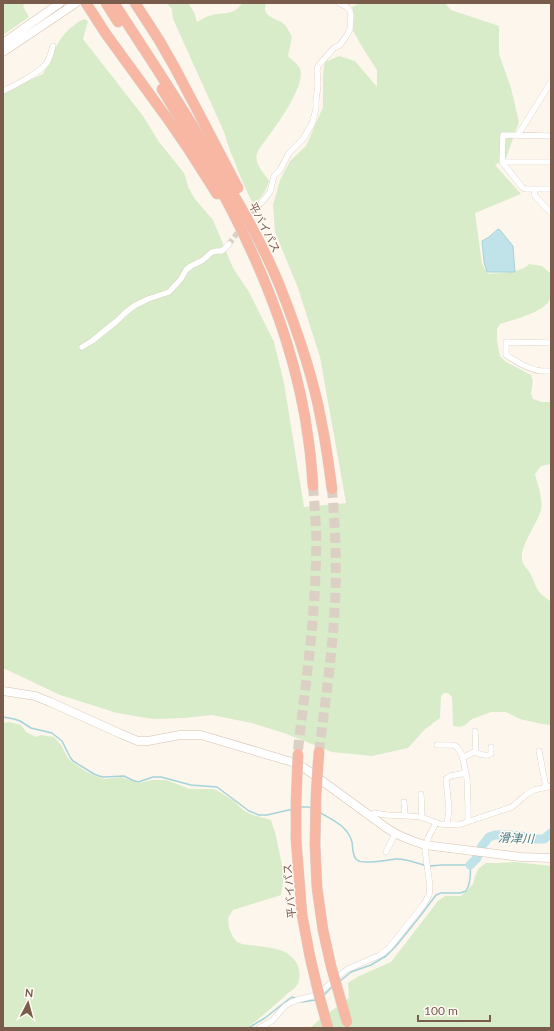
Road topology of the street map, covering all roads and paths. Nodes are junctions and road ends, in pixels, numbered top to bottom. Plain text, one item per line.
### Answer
1 (60, 3) edge
2 (76, 3) edge
3 (86, 3) edge
4 (106, 3) edge
5 (114, 3) edge
6 (135, 3) edge
7 (349, 3) edge
8 (341, 4) edge
9 (3, 43) edge
10 (53, 46) dead end
11 (3, 52) edge
12 (551, 82) edge
13 (3, 91) edge
14 (518, 136) junction
15 (551, 136) edge
16 (502, 162) junction
17 (551, 162) edge
18 (534, 189) junction
19 (551, 189) edge
20 (261, 203) tunnel mouth
21 (551, 213) edge
22 (229, 244) tunnel mouth
23 (269, 291) junction
24 (551, 343) edge
25 (82, 346) dead end
26 (304, 354) junction
27 (551, 371) edge
28 (313, 486) tunnel mouth
29 (332, 488) tunnel mouth
30 (3, 692) edge
31 (475, 731) dead end
32 (437, 745) dead end
33 (491, 748) dead end
34 (539, 751) dead end
35 (298, 752) tunnel mouth
36 (319, 752) tunnel mouth
37 (475, 752) junction
38 (462, 758) junction
39 (466, 773) junction
40 (549, 786) edge
41 (421, 794) dead end
42 (404, 802) dead end
43 (405, 815) junction
44 (369, 816) junction
45 (422, 818) junction
46 (468, 822) junction
47 (436, 823) junction
48 (447, 824) junction
49 (395, 834) junction
50 (426, 845) junction
51 (386, 852) dead end
52 (551, 858) edge
53 (348, 1025) edge
54 (259, 1028) edge
55 (328, 1028) edge

1 - 9 street
2 - 11 street
3 - 23 highway
4 - 23 highway, 平バイパス
5 - 26 highway, 平バイパス
6 - 26 highway
7 - 8 street
8 - 20 street
10 - 13 street
12 - 14 street
14 - 15 street
14 - 16 street
16 - 17 street
16 - 18 street
18 - 19 street
18 - 21 street
22 - 25 street
23 - 28 highway, 平バイパス
24 - 27 street
26 - 29 highway, 平バイパス
30 - 44 street
31 - 37 street
32 - 38 street
33 - 37 street
34 - 40 street
35 - 55 highway, 平バイパス, bridge
36 - 53 highway, bridge
37 - 38 street
38 - 39 street
39 - 46 street
39 - 48 street
40 - 46 street
41 - 45 street
42 - 43 street
43 - 44 street
43 - 45 street
44 - 49 street
45 - 47 street
46 - 48 street
47 - 48 street
47 - 50 street
49 - 50 street
49 - 51 street
50 - 52 street
50 - 54 street

